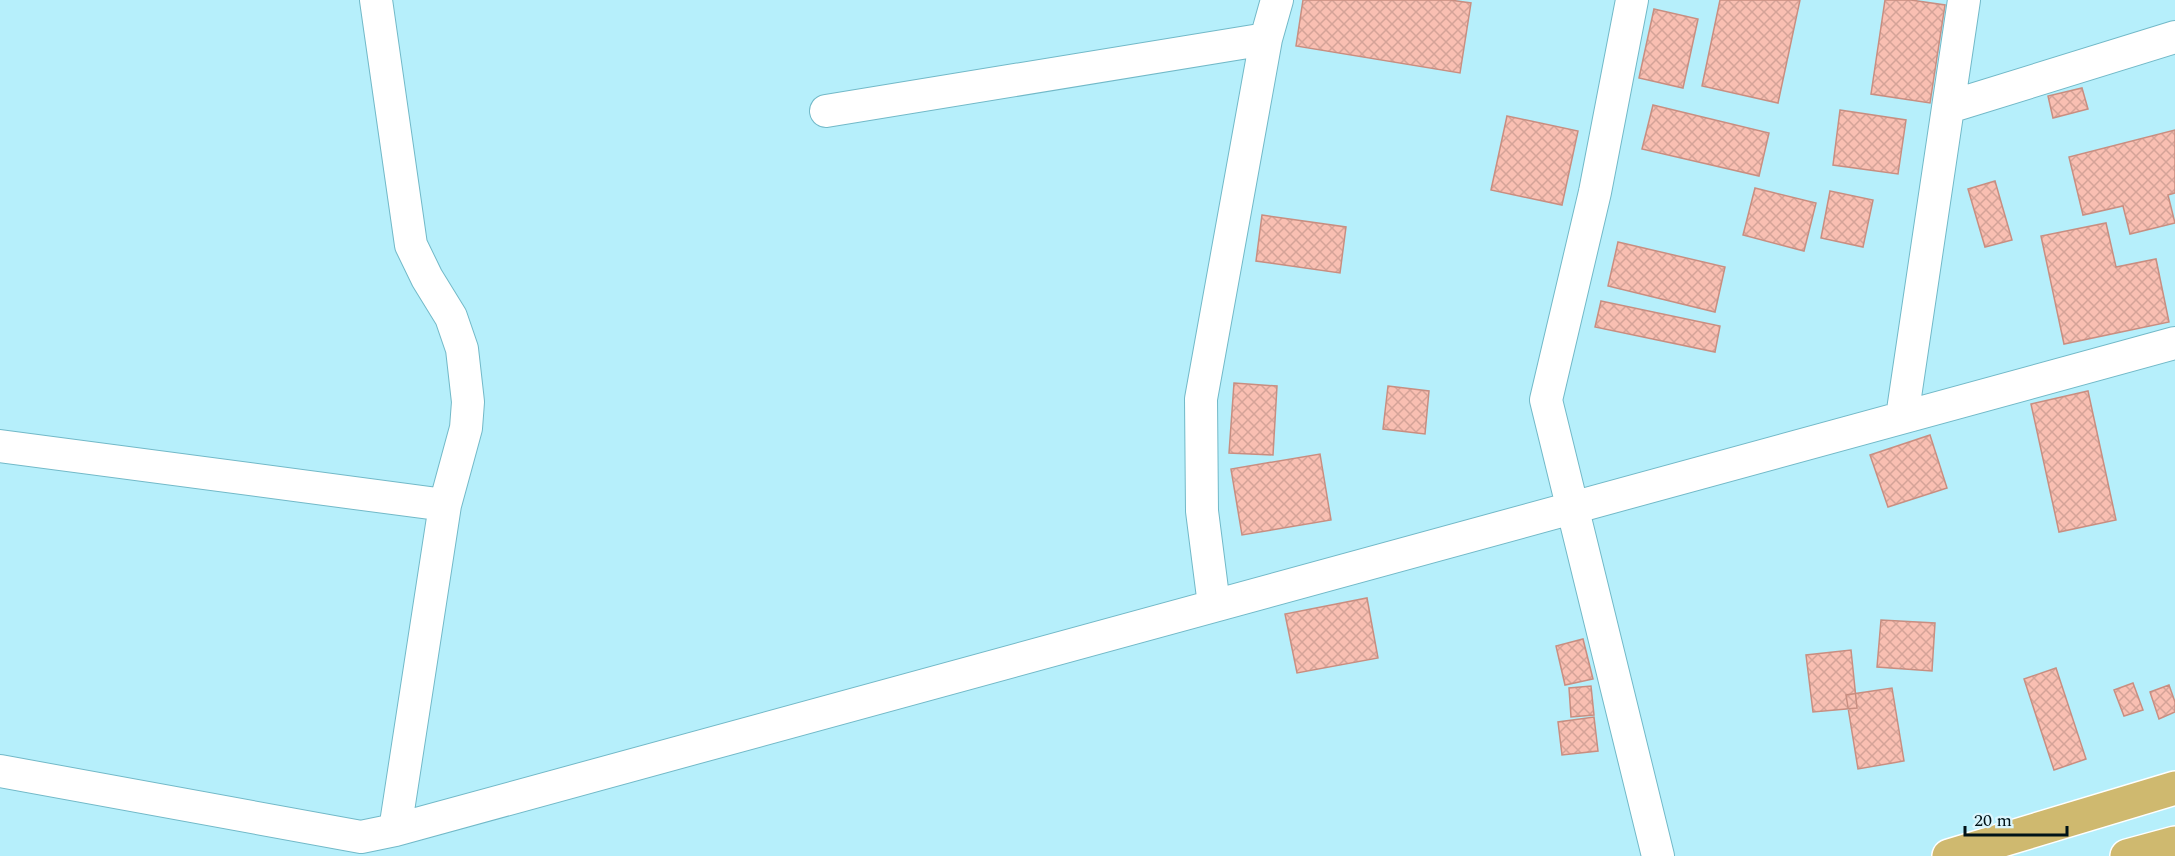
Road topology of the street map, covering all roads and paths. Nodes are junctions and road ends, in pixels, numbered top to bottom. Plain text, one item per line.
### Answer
1 (376, 0) edge
2 (1277, 0) edge
3 (1632, 0) edge
4 (1964, 0) edge
5 (2175, 37) edge
6 (1266, 39) junction
7 (1949, 107) junction
8 (825, 111) dead end
9 (2175, 343) edge
10 (1902, 417) junction
11 (0, 446) edge
12 (445, 505) junction
13 (1572, 507) junction
14 (1214, 605) junction
15 (0, 771) edge
16 (2175, 788) edge
17 (395, 830) junction
18 (2175, 843) edge
19 (361, 846) edge
20 (1658, 856) edge
21 (1949, 856) edge
22 (2127, 856) edge

1 - 12 street
2 - 6 street
3 - 13 street
4 - 7 street
5 - 7 street
6 - 8 street
6 - 14 street
7 - 10 street
9 - 10 street
10 - 13 street
11 - 12 street
12 - 17 street
13 - 14 street
13 - 20 street
14 - 17 street
15 - 19 street
16 - 21 highway
17 - 19 street
18 - 22 highway

